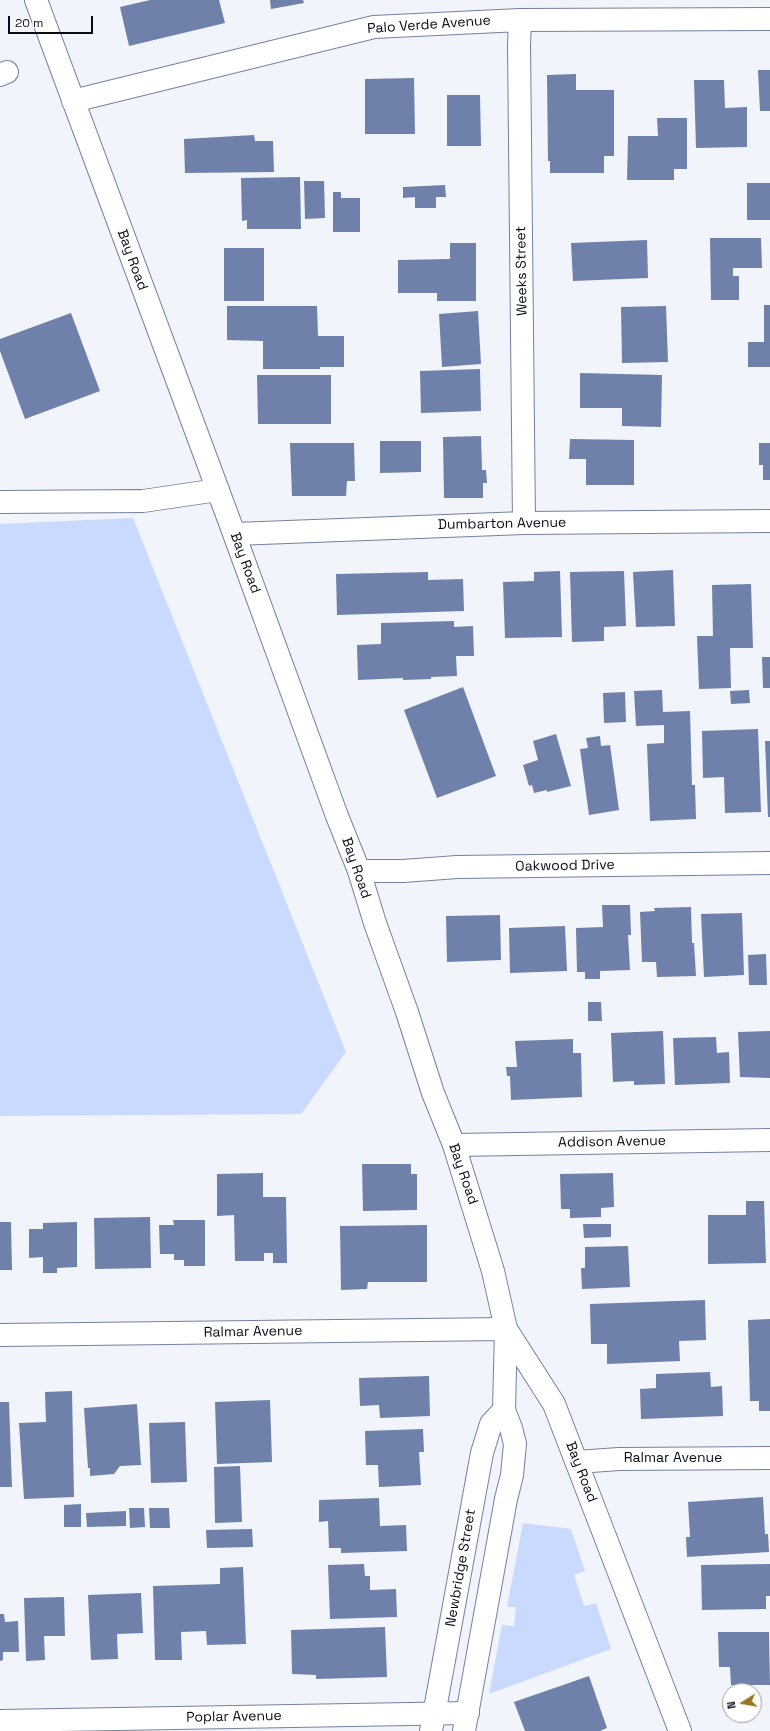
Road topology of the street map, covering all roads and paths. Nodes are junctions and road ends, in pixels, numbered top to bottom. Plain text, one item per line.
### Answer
1 (36, 0) edge
2 (770, 19) edge
3 (520, 20) junction
4 (73, 101) junction
5 (218, 490) junction
6 (0, 502) edge
7 (770, 522) edge
8 (524, 523) junction
9 (235, 534) junction
10 (770, 863) edge
11 (359, 871) junction
12 (770, 1140) edge
13 (454, 1145) junction
14 (506, 1329) junction
15 (0, 1335) edge
16 (504, 1410) junction
17 (770, 1458) edge
18 (577, 1462) junction
19 (0, 1721) edge
20 (434, 1722) edge
21 (466, 1722) edge
22 (680, 1731) edge

1 - 4 street, Bay Road
2 - 3 street, Palo Verde Avenue
3 - 4 street, Palo Verde Avenue
3 - 8 street, Weeks Street
4 - 5 street, Bay Road
5 - 6 street
5 - 9 street, Bay Road
7 - 8 street, Dumbarton Avenue
8 - 9 street, Dumbarton Avenue
9 - 11 street, Bay Road
10 - 11 street, Oakwood Drive
11 - 13 street, Bay Road
12 - 13 street, Addison Avenue
13 - 14 street, Bay Road
14 - 15 street, Ralmar Avenue
14 - 16 street
14 - 18 street, Bay Road
16 - 20 street, Newbridge Street
16 - 21 street
17 - 18 street, Ralmar Avenue
18 - 22 street, Bay Road
19 - 20 street, Poplar Avenue
20 - 21 street, Poplar Avenue

